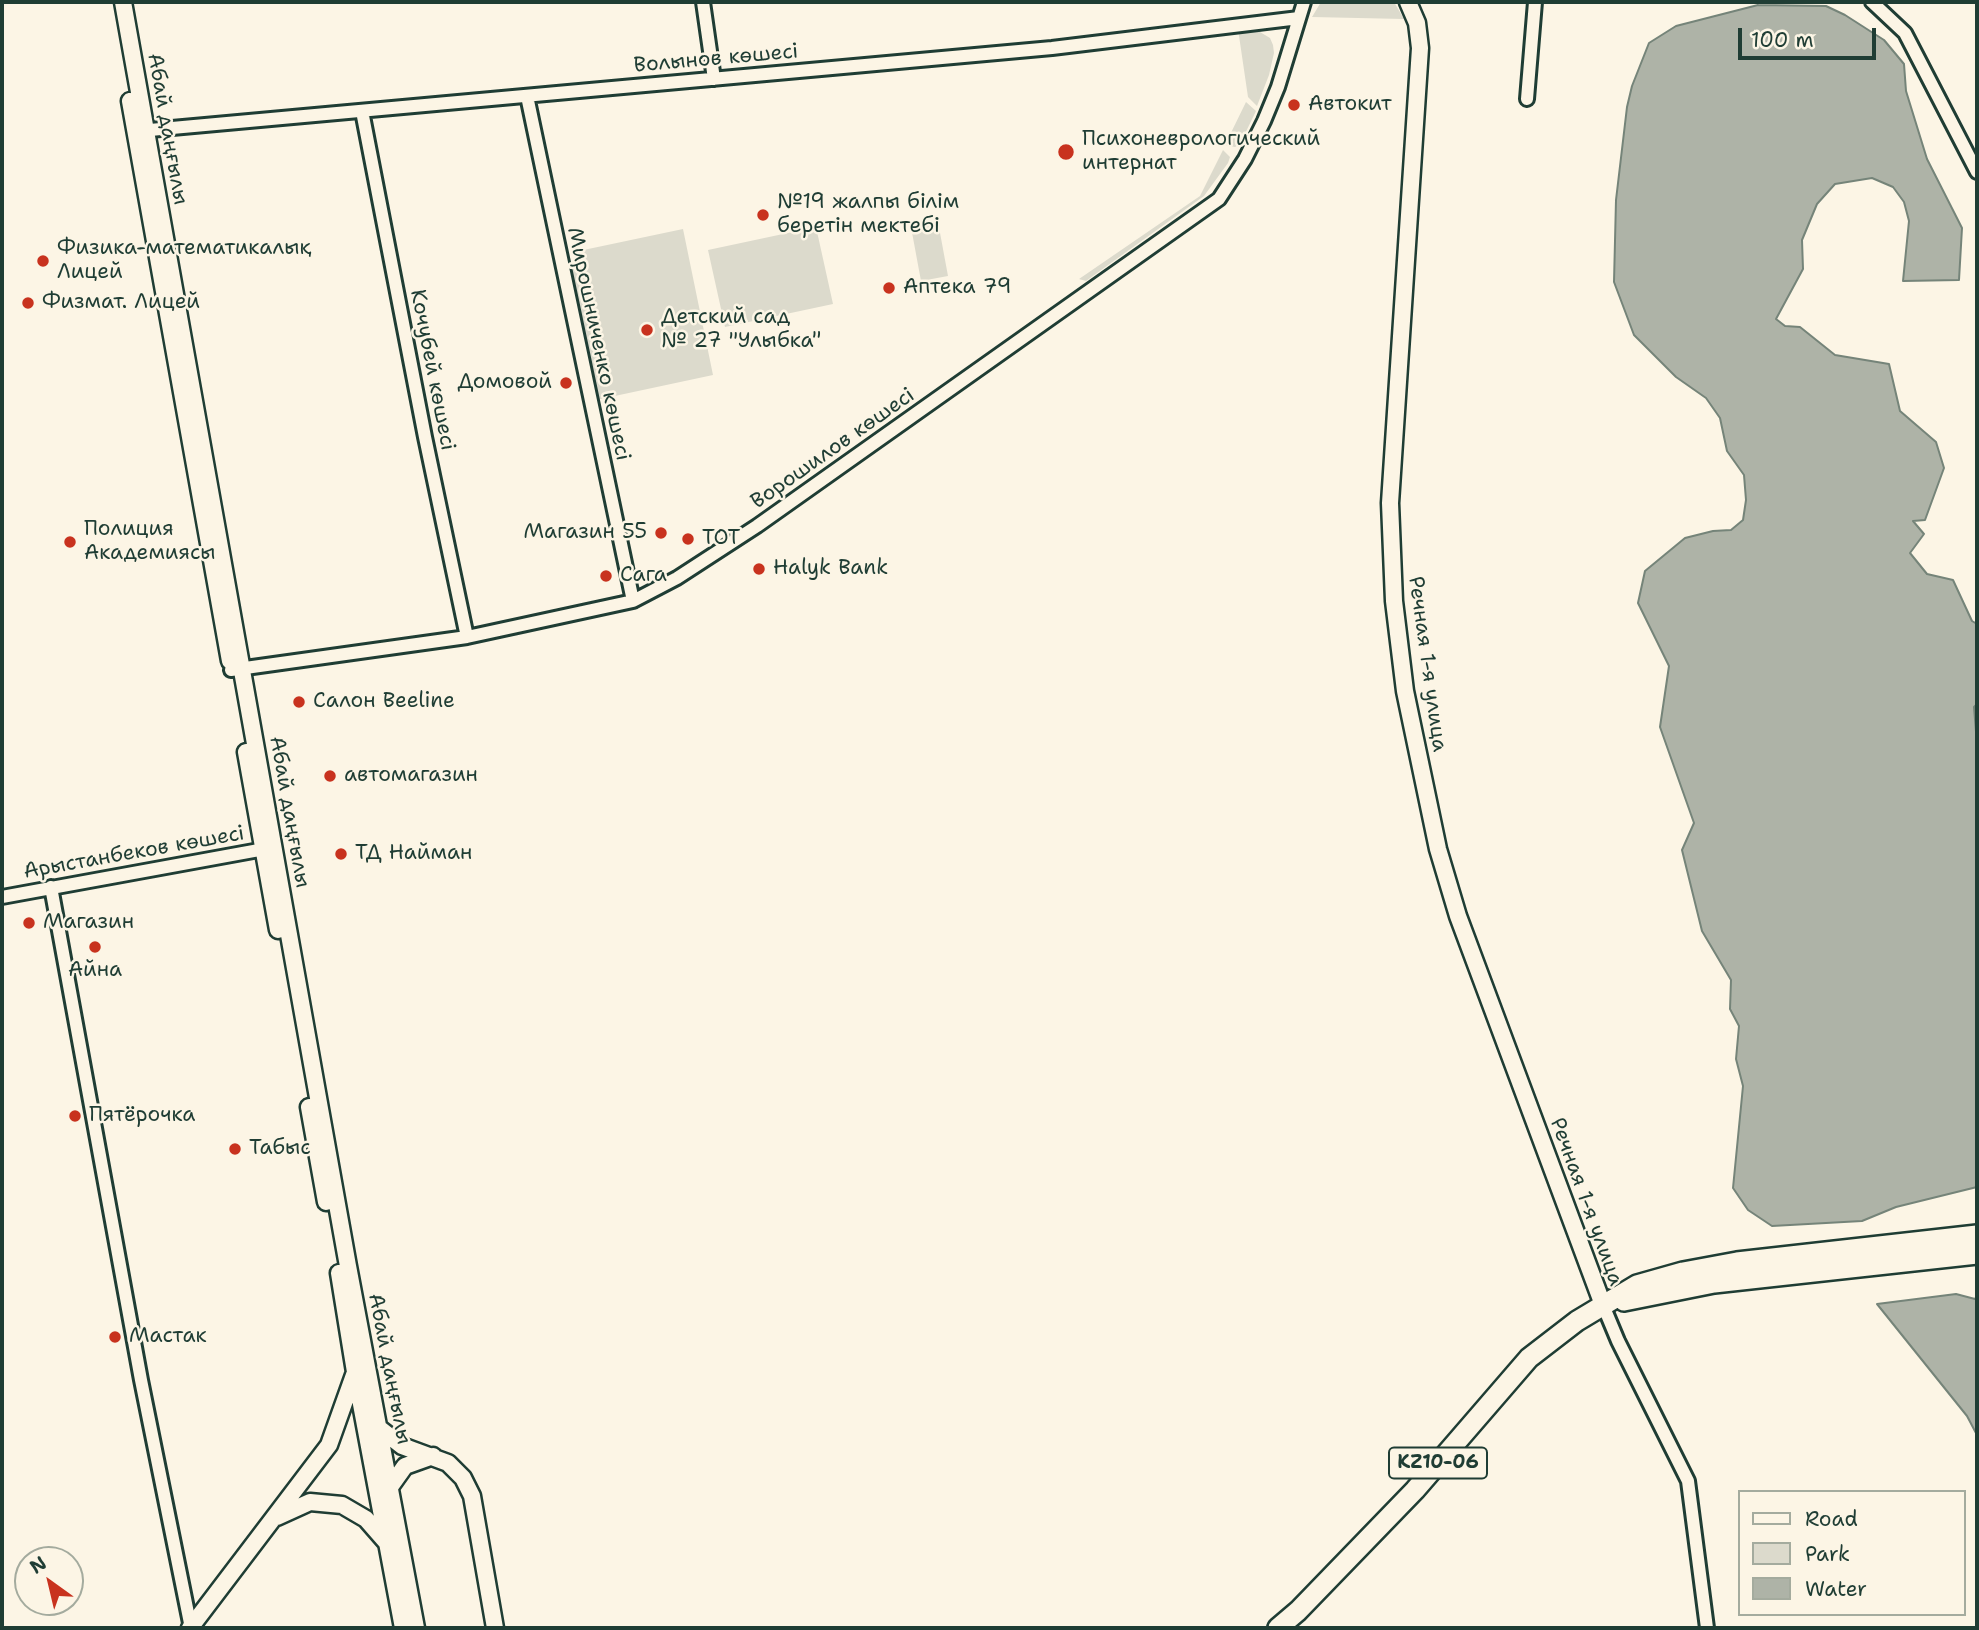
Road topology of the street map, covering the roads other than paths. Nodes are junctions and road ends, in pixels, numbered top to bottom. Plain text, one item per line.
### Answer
1 (112, 2) edge
2 (123, 2) edge
3 (703, 2) edge
4 (1304, 2) edge
5 (1408, 2) edge
6 (1535, 2) edge
7 (1872, 2) edge
8 (1299, 18) junction
9 (714, 79) junction
10 (527, 96) junction
11 (1527, 99) dead end
12 (362, 111) junction
13 (141, 131) junction
14 (1977, 172) edge
15 (633, 601) junction
16 (467, 637) junction
17 (237, 669) junction
18 (269, 848) junction
19 (51, 887) junction
20 (2, 897) edge
21 (1969, 1245) edge
22 (1603, 1305) junction
23 (355, 1372) junction
24 (379, 1428) junction
25 (433, 1456) junction
26 (390, 1487) junction
27 (275, 1518) junction
28 (388, 1544) junction
29 (190, 1628) edge
30 (403, 1628) edge
31 (416, 1628) edge
32 (495, 1628) edge
33 (1279, 1628) edge
34 (1707, 1628) edge

1 - 13 main road, Абай даңғылы
2 - 13 main road, Абай даңғылы
3 - 9 street
4 - 8 street, Ворошилов көшесі
5 - 22 main road, Речная 1-я улица
6 - 11 street
7 - 14 street
8 - 9 street, Волынов көшесі
8 - 15 street, Ворошилов көшесі
9 - 10 street, Волынов көшесі
10 - 12 street, Волынов көшесі
10 - 15 street, Мирошниченко көшесі
12 - 13 street, Волынов көшесі
12 - 16 street, Кочубей көшесі
13 - 17 main road, Абай даңғылы
15 - 16 street, Ворошилов көшесі
16 - 17 street, Ворошилов көшесі
17 - 18 main road, Абай даңғылы
18 - 19 street, Арыстанбеков көшесі
18 - 23 main road, Абай даңғылы
18 - 24 main road, Абай даңғылы
19 - 20 street, Арыстанбеков көшесі
19 - 29 street
21 - 22 highway, KZ10-06
22 - 33 highway, KZ10-06
22 - 34 street
23 - 27 main road
23 - 28 main road, Абай даңғылы
24 - 25 main road
24 - 26 main road, Абай даңғылы
25 - 26 main road
25 - 32 main road
26 - 31 main road, Абай даңғылы
27 - 28 main road
27 - 29 main road
28 - 30 main road, Абай даңғылы

